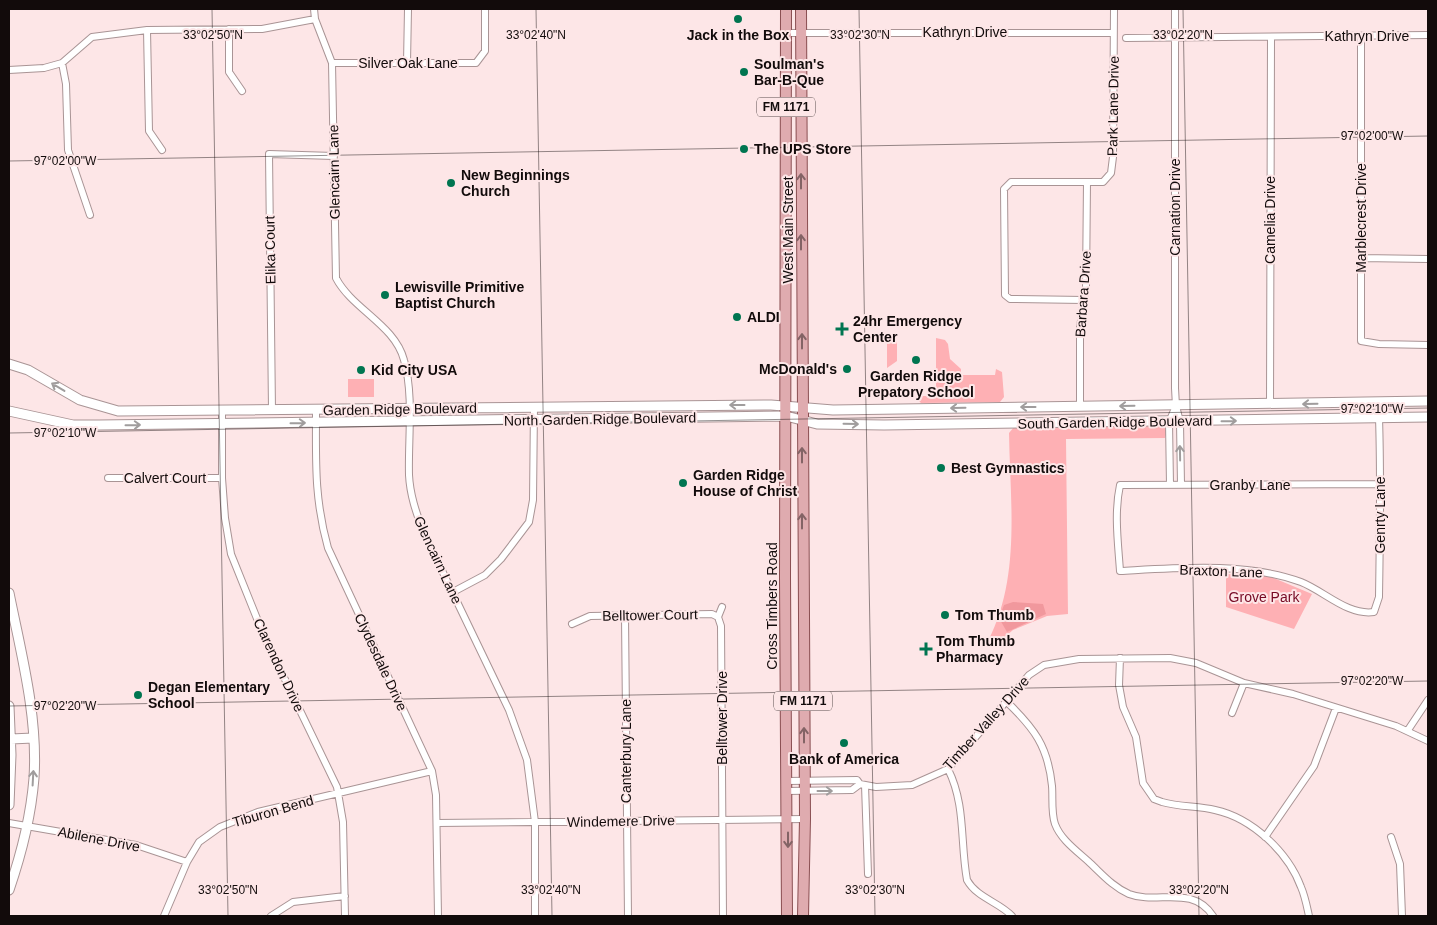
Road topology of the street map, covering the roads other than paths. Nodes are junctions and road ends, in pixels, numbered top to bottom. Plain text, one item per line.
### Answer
1 (314, 9) edge
2 (408, 9) edge
3 (485, 9) edge
4 (786, 9) edge
5 (801, 9) edge
6 (1114, 9) edge
7 (1176, 9) edge
8 (315, 19) junction
9 (229, 29) junction
10 (147, 30) junction
11 (801, 32) junction
12 (786, 33) junction
13 (1114, 33) junction
14 (1428, 35) edge
15 (1271, 36) junction
16 (1361, 36) junction
17 (1175, 37) junction
18 (1126, 38) dead end
19 (62, 63) junction
20 (332, 63) junction
21 (407, 63) junction
22 (9, 70) edge
23 (242, 91) dead end
24 (162, 150) dead end
25 (334, 156) junction
26 (1087, 182) junction
27 (90, 215) dead end
28 (786, 221) junction
29 (801, 221) junction
30 (1361, 258) junction
31 (1428, 259) edge
32 (1084, 300) junction
33 (1428, 344) edge
34 (9, 364) edge
35 (1428, 402) edge
36 (1270, 404) junction
37 (615, 406) junction
38 (786, 406) junction
39 (1176, 406) junction
40 (534, 407) junction
41 (1080, 407) junction
42 (802, 408) junction
43 (1007, 408) junction
44 (410, 409) junction
45 (222, 410) junction
46 (272, 410) junction
47 (316, 410) junction
48 (9, 411) edge
49 (786, 416) junction
50 (1428, 417) edge
51 (1379, 418) junction
52 (615, 419) junction
53 (534, 420) junction
54 (410, 422) junction
55 (802, 422) junction
56 (1169, 422) junction
57 (1180, 422) junction
58 (316, 423) junction
59 (221, 424) junction
60 (1006, 424) junction
61 (108, 478) dead end
62 (222, 478) junction
63 (1380, 484) junction
64 (1170, 485) junction
65 (1181, 485) junction
66 (785, 554) junction
67 (802, 554) junction
68 (1120, 570) joint
69 (453, 592) junction
70 (9, 593) edge
71 (722, 607) dead end
72 (1374, 612) joint
73 (625, 616) junction
74 (718, 617) junction
75 (572, 624) dead end
76 (802, 647) junction
77 (785, 648) junction
78 (1120, 658) junction
79 (1244, 683) junction
80 (1428, 700) edge
81 (1006, 701) junction
82 (9, 708) edge
83 (1336, 708) junction
84 (1232, 714) dead end
85 (1408, 730) junction
86 (33, 738) junction
87 (11, 739) junction
88 (1428, 741) edge
89 (948, 769) junction
90 (432, 771) junction
91 (804, 780) junction
92 (863, 784) junction
93 (788, 786) junction
94 (804, 791) junction
95 (338, 793) junction
96 (9, 805) edge
97 (788, 819) junction
98 (805, 819) junction
99 (723, 820) junction
100 (627, 821) junction
101 (535, 822) junction
102 (9, 823) edge
103 (436, 823) junction
104 (25, 826) junction
105 (1265, 837) junction
106 (1391, 837) dead end
107 (187, 862) junction
108 (868, 874) dead end
109 (9, 890) edge
110 (344, 896) junction
111 (164, 916) edge
112 (271, 916) edge
113 (345, 916) edge
114 (438, 916) edge
115 (535, 916) edge
116 (628, 916) edge
117 (723, 916) edge
118 (788, 916) edge
119 (803, 916) edge
120 (1012, 916) edge
121 (1213, 916) edge
122 (1309, 916) edge
123 (1402, 916) edge

1 - 8 street, Glencairn Lane
2 - 21 street
3 - 21 street, Silver Oak Lane
4 - 12 main road, West Main Street / FM 1171
5 - 11 main road, West Main Street / FM 1171
6 - 13 street, Park Lane Drive
7 - 17 street, Carnation Drive
8 - 9 street
8 - 20 street, Glencairn Lane
9 - 10 street
9 - 23 street
10 - 19 street
10 - 24 street
11 - 12 street, Kathryn Drive
11 - 13 street, Kathryn Drive
29 -> 11 main road, West Main Street / FM 1171
12 - 28 main road, West Main Street / FM 1171
13 - 26 street, Park Lane Drive
14 - 16 street, Kathryn Drive
15 - 16 street, Kathryn Drive
15 - 17 street, Kathryn Drive
15 - 36 street, Camelia Drive
16 - 30 street, Marblecrest Drive
17 - 18 street, Kathryn Drive
17 - 39 street, Carnation Drive
19 - 22 street
19 - 27 street
20 - 21 street, Silver Oak Lane
20 - 25 street, Glencairn Lane
25 - 44 street, Glencairn Lane
25 - 46 street, Elika Court
26 - 32 street, Barbara Drive
26 - 32 street, Park Lane Drive
28 - 29 main road
28 - 38 main road, West Main Street / FM 1171
42 -> 29 main road, West Main Street / FM 1171
30 - 31 street
30 - 33 street, Marblecrest Drive
32 - 41 street, Barbara Drive
45 -> 34 main road, Garden Ridge Boulevard
35 -> 36 main road, South Garden Ridge Boulevard
36 - 39 main road, South Garden Ridge Boulevard
38 -> 37 main road, Garden Ridge Boulevard
37 - 40 main road, Garden Ridge Boulevard
37 - 52 main road
38 - 42 main road, Garden Ridge Boulevard
38 - 49 main road, West Main Street / FM 1171
39 -> 41 main road, South Garden Ridge Boulevard
39 - 56 street, Carnation Drive
39 - 57 street, Carnation Drive
40 - 44 main road, Garden Ridge Boulevard
40 - 53 street
41 -> 43 main road, South Garden Ridge Boulevard
43 -> 42 main road, South Garden Ridge Boulevard
42 - 55 main road, West Main Street / FM 1171
43 - 60 main road
44 - 47 main road, Garden Ridge Boulevard
44 - 54 street, Glencairn Lane
45 - 46 main road, Garden Ridge Boulevard
45 - 59 street, Clarendon Drive
46 - 47 main road, Garden Ridge Boulevard
47 - 58 street, Clydesdale Drive
48 -> 59 main road, North Garden Ridge Boulevard
49 - 52 main road, North Garden Ridge Boulevard
49 - 55 main road, North Garden Ridge Boulevard
49 - 66 main road, Cross Timbers Road / FM 1171
50 - 51 main road, South Garden Ridge Boulevard
57 -> 51 main road, South Garden Ridge Boulevard
51 - 63 street, Genrty Lane
52 - 53 main road, North Garden Ridge Boulevard
53 - 54 main road, North Garden Ridge Boulevard
53 - 69 street
54 - 58 main road, North Garden Ridge Boulevard
54 - 69 street, Glencairn Lane
55 -> 60 main road, South Garden Ridge Boulevard
67 -> 55 main road, FM 1171
56 - 57 main road, South Garden Ridge Boulevard
56 - 60 main road, South Garden Ridge Boulevard
56 - 64 street, Carnation Drive
65 -> 57 street, Carnation Drive
59 -> 58 main road, North Garden Ridge Boulevard
58 - 90 street, Clydesdale Drive
59 - 62 street, Clarendon Drive
61 - 62 street, Calvert Court
62 - 95 street, Clarendon Drive
63 - 65 street, Granby Lane
63 - 72 street, Genrty Lane
64 - 65 street, Granby Lane
64 - 68 street, Granby Lane
66 - 67 main road
66 - 77 main road, Cross Timbers Road / FM 1171
67 - 76 main road, FM 1171
68 - 72 street, Braxton Lane
69 - 101 street, Glencairn Lane
70 - 86 main road
71 - 74 street, Belltower Court
73 - 74 street, Belltower Court
73 - 75 street, Belltower Court
73 - 100 street, Canterbury Lane
74 - 99 street, Belltower Drive
76 - 77 main road
91 -> 76 main road, FM 1171
77 - 93 main road, Cross Timbers Road / FM 1171
78 - 79 street, Timber Valley Drive
78 - 81 street, Timber Valley Drive
78 - 105 street
79 - 83 street, Timber Valley Drive
79 - 84 street
80 - 85 street
81 - 89 street, Timber Valley Drive
81 - 121 street
82 - 87 main road
83 - 85 street, Timber Valley Drive
83 - 105 street
85 - 88 street, Timber Valley Drive
86 - 87 main road
104 -> 86 main road
87 - 96 main road
89 - 92 street, Timber Valley Drive
89 - 120 street
90 - 95 street, Tiburon Bend
90 - 103 street, Clydesdale Drive
91 - 92 street, Timber Valley Drive
91 - 93 street, Timber Valley Drive
91 - 94 main road, FM 1171
94 -> 92 street, Timber Valley Drive
92 - 108 street
93 - 94 street, Timber Valley Drive
93 - 97 main road, Cross Timbers Road / FM 1171
94 - 98 main road, FM 1171
95 - 107 street, Tiburon Bend
95 - 110 street, Clarendon Drive
97 - 98 street, Windemere Drive
97 - 99 street, Windemere Drive
97 -> 118 main road, Cross Timbers Road / FM 1171
98 - 119 main road, FM 1171
99 - 100 street, Windemere Drive
99 - 117 street, Belltower Drive
100 - 101 street, Windemere Drive
100 - 116 street, Canterbury Lane
101 - 103 street, Windemere Drive
101 - 115 street, Glencairn Lane
102 - 104 street, Abilene Drive
103 - 114 street, Clydesdale Drive
104 - 107 street, Abilene Drive
104 - 109 main road
105 - 122 street
106 - 123 street
107 - 111 street, Tiburon Bend
110 - 112 street
110 - 113 street, Clarendon Drive

